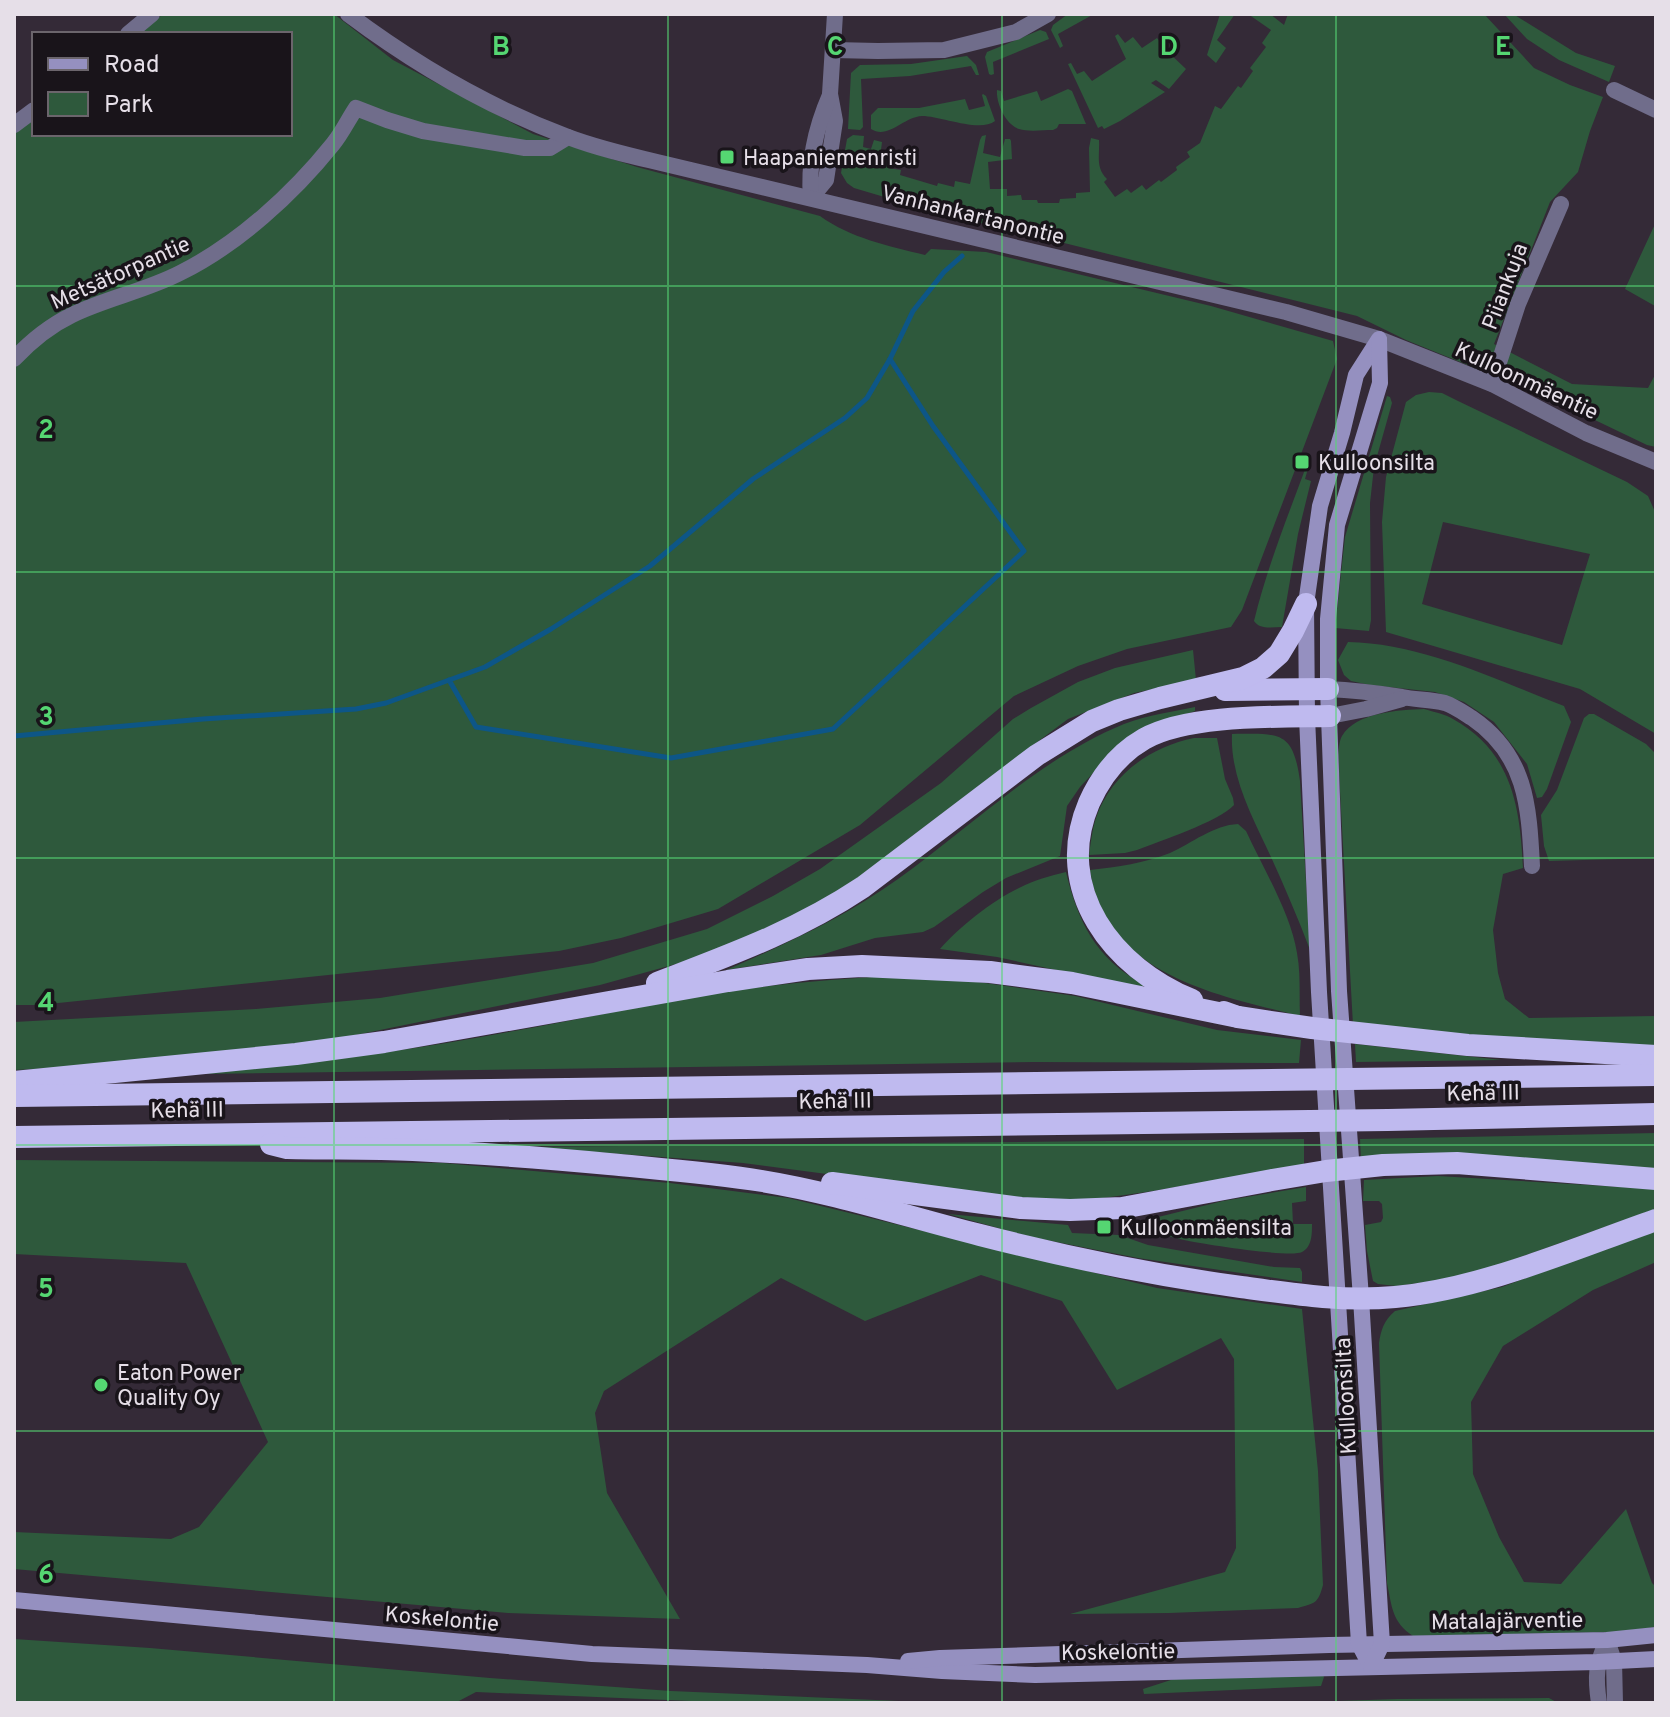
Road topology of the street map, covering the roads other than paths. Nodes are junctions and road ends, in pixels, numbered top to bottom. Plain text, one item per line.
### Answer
1 (152, 14) edge
2 (348, 14) edge
3 (835, 14) edge
4 (1048, 14) edge
5 (130, 32) edge
6 (833, 50) junction
7 (1614, 90) dead end
8 (1656, 110) edge
9 (32, 112) edge
10 (14, 125) edge
11 (568, 137) junction
12 (811, 198) junction
13 (1561, 204) dead end
14 (1379, 339) junction
15 (14, 359) edge
16 (1492, 384) junction
17 (1656, 462) edge
18 (1306, 604) junction
19 (1317, 688) junction
20 (1187, 691) junction
21 (1404, 698) junction
22 (1330, 716) junction
23 (1307, 717) junction
24 (1532, 866) dead end
25 (607, 1001) junction
26 (1238, 1017) junction
27 (1656, 1056) edge
28 (1656, 1075) edge
29 (14, 1082) edge
30 (14, 1096) edge
31 (1656, 1114) edge
32 (231, 1134) junction
33 (14, 1137) edge
34 (1656, 1179) edge
35 (763, 1181) junction
36 (1656, 1220) edge
37 (1337, 1298) junction
38 (1361, 1298) junction
39 (14, 1600) edge
40 (1656, 1635) edge
41 (1607, 1640) junction
42 (1359, 1644) junction
43 (1382, 1644) junction
44 (1656, 1659) edge
45 (1606, 1662) junction
46 (867, 1665) junction
47 (1371, 1667) junction
48 (1599, 1703) edge
49 (1615, 1703) edge

1 - 5 street
2 - 11 street, Vanhankartanontie
3 - 6 street
4 - 6 street
6 - 12 street
7 - 8 street
9 - 10 street
11 - 12 street, Vanhankartanontie
11 - 15 street, Metsätorpantie
12 - 14 street, Vanhankartanontie
13 - 16 street, Piiankuja
14 - 16 street, Kulloonmäentie
14 - 18 main road, Kulloonsilta
14 - 19 main road, Kulloonsilta
16 - 17 street, Kulloonmäentie
18 - 19 main road, Kulloonsilta
18 - 20 highway
19 - 20 highway
19 - 21 street
19 - 22 main road, Kulloonsilta
19 - 23 main road, Kulloonsilta
20 - 25 highway
21 - 22 street
21 - 24 street
22 - 23 highway
22 - 38 main road, Kulloonsilta
23 - 26 highway
23 - 37 main road, Kulloonsilta
25 - 26 highway
25 - 29 highway
26 - 27 highway
28 - 30 highway, Kehä III
31 - 32 highway, Kehä III
32 - 33 highway, Kehä III
32 - 35 highway
34 - 35 highway
35 - 37 highway
36 - 38 highway
37 - 38 highway
37 - 42 main road, Kulloonsilta
38 - 43 main road, Kulloonsilta
39 - 46 main road, Koskelontie
40 - 41 main road, Matalajärventie
41 - 43 main road, Matalajärventie
41 - 45 street
42 - 43 main road, Matalajärventie
42 - 46 main road, Koskelontie
42 - 47 main road, Kulloonsilta
43 - 47 main road, Kulloonsilta
44 - 45 main road, Matalajärventie
45 - 47 main road, Matalajärventie
45 - 48 street
45 - 49 street
46 - 47 main road, Koskelontie

